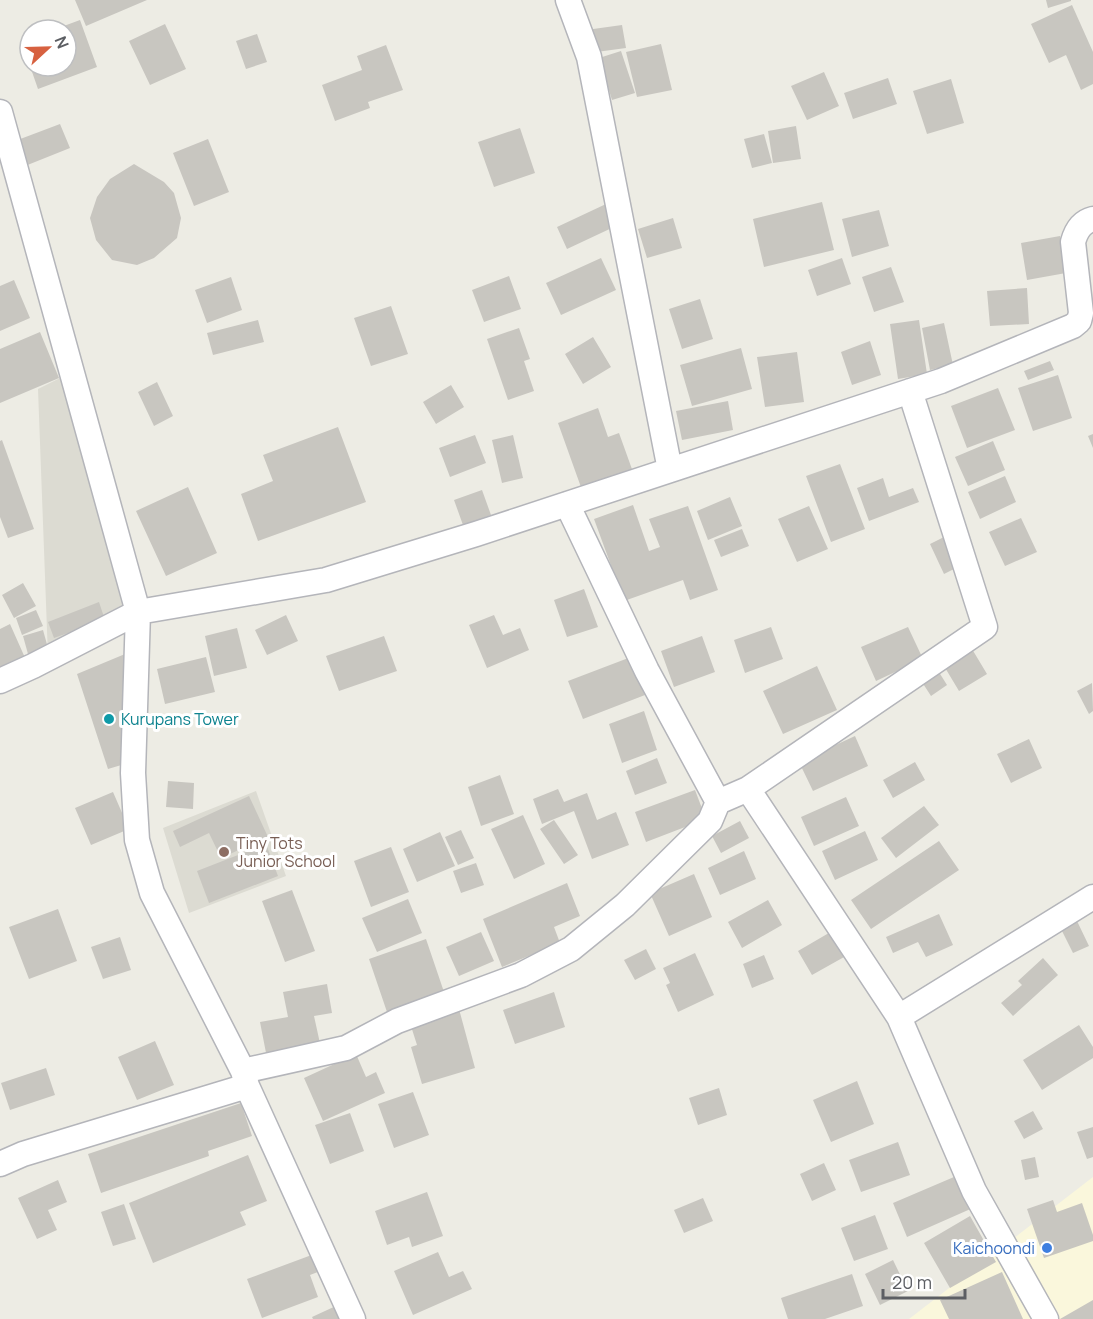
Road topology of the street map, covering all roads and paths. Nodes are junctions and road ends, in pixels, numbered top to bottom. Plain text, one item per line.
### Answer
1 (567, 0) edge
2 (0, 112) edge
3 (1093, 219) edge
4 (910, 391) junction
5 (670, 470) junction
6 (567, 504) junction
7 (138, 612) junction
8 (0, 681) edge
9 (748, 789) junction
10 (718, 802) junction
11 (1093, 897) edge
12 (899, 1017) junction
13 (245, 1079) junction
14 (0, 1164) edge
15 (353, 1319) edge
16 (1046, 1319) edge

1 - 5 street
2 - 7 street
3 - 4 street
4 - 5 street
4 - 9 street
5 - 6 street
6 - 7 street
6 - 10 street
7 - 8 street
7 - 13 street
9 - 10 street
9 - 12 street
10 - 13 street
11 - 12 street
12 - 16 street
13 - 14 street
13 - 15 street

